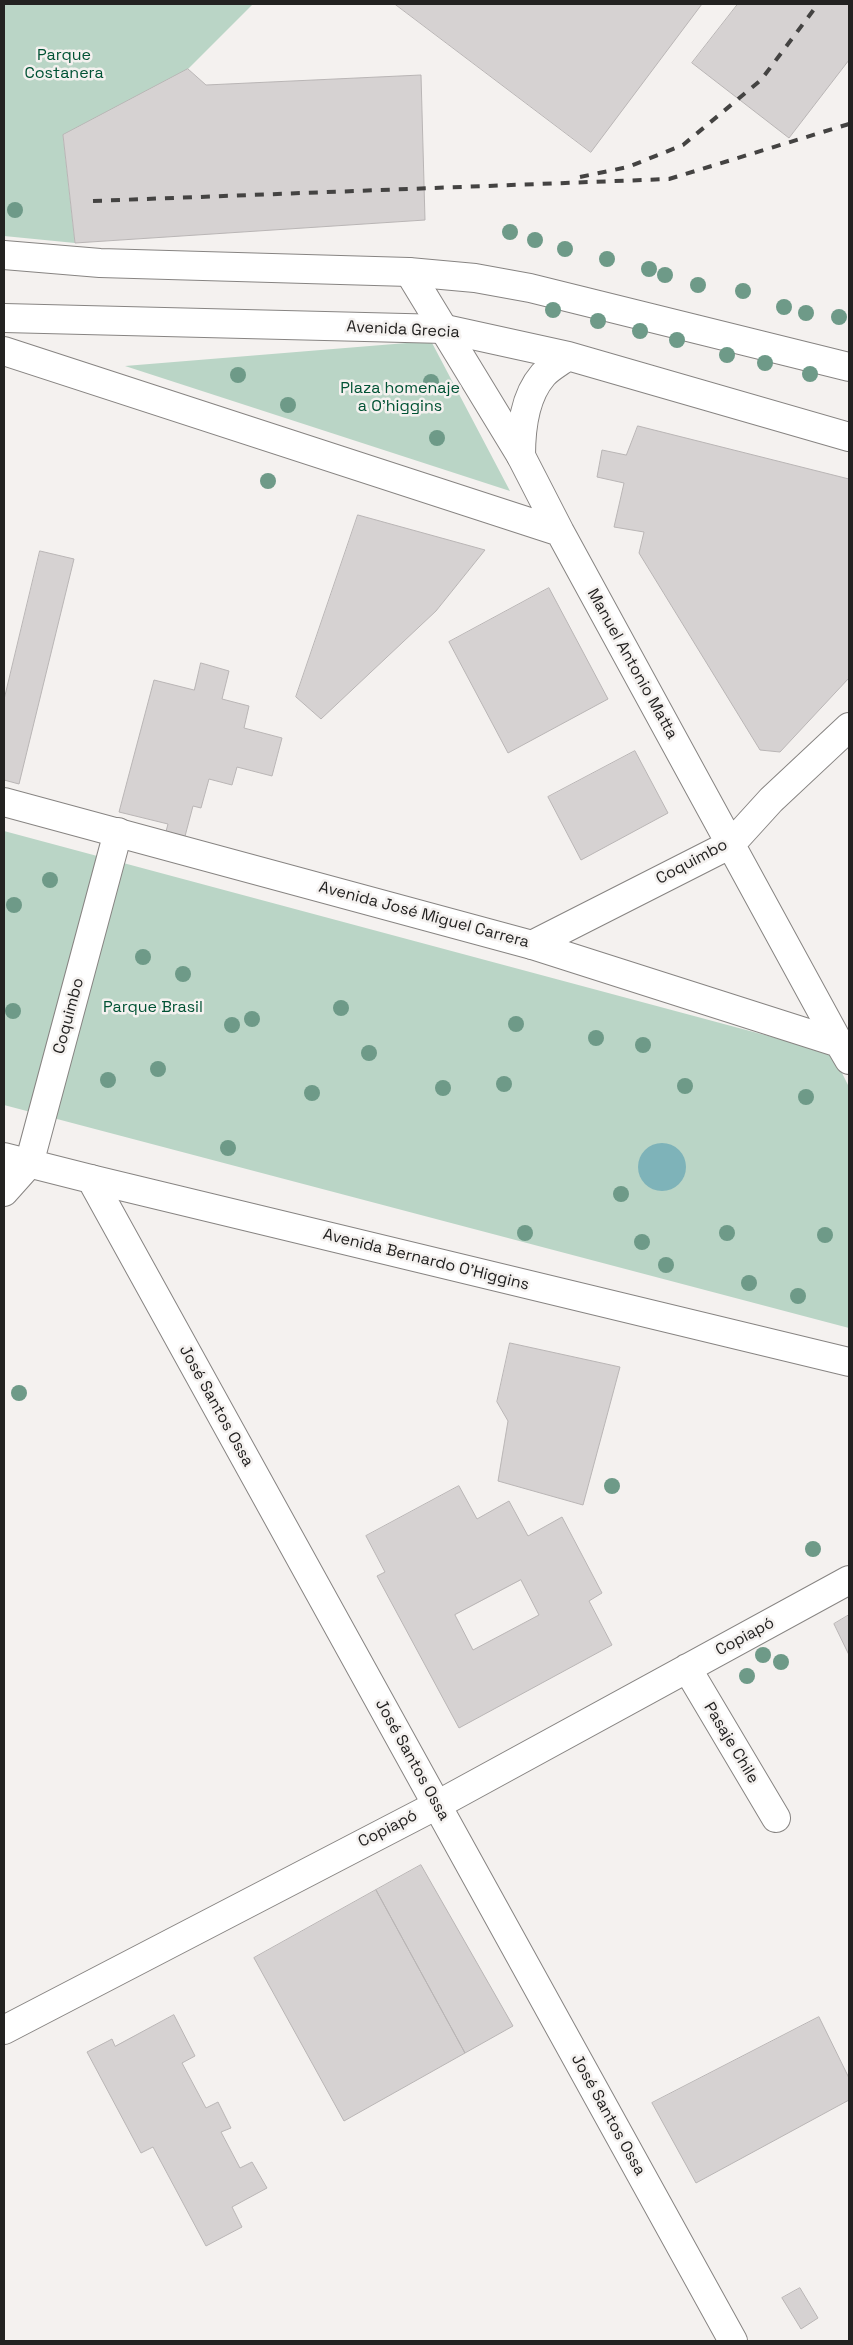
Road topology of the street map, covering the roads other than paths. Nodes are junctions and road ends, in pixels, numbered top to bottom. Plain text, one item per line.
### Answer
1 (4, 255) edge
2 (409, 272) junction
3 (4, 318) edge
4 (445, 329) junction
5 (4, 351) edge
6 (568, 356) junction
7 (849, 368) edge
8 (849, 437) edge
9 (521, 456) junction
10 (560, 532) junction
11 (849, 727) edge
12 (4, 802) edge
13 (118, 832) junction
14 (730, 844) junction
15 (532, 945) junction
16 (844, 1051) edge
17 (16, 1161) edge
18 (91, 1179) junction
19 (4, 1192) edge
20 (849, 1362) edge
21 (849, 1580) edge
22 (687, 1668) junction
23 (436, 1805) junction
24 (776, 1818) dead end
25 (4, 2030) edge
26 (733, 2341) edge

1 - 2 main road
2 - 4 main road, Manuel Antonio Matta
2 - 7 main road
3 - 4 main road, Avenida Grecia
4 - 6 main road, Avenida Grecia
4 - 9 main road, Manuel Antonio Matta
5 - 10 main road
6 - 8 main road, Avenida Grecia
6 - 9 main road
9 - 10 main road, Manuel Antonio Matta
10 - 14 main road, Manuel Antonio Matta
11 - 14 main road, Coquimbo
12 - 13 main road, Avenida José Miguel Carrera
13 - 15 main road, Avenida José Miguel Carrera
13 - 17 main road, Coquimbo
14 - 15 main road, Coquimbo
14 - 16 main road, Manuel Antonio Matta
15 - 16 main road, Avenida José Miguel Carrera
17 - 18 main road, Avenida Bernardo O'Higgins
17 - 19 main road, Coquimbo
18 - 20 main road, Avenida Bernardo O'Higgins
18 - 23 main road, José Santos Ossa
21 - 22 main road, Copiapó
22 - 23 main road, Copiapó
22 - 24 main road, Pasaje Chile
23 - 25 main road, Copiapó
23 - 26 main road, José Santos Ossa

